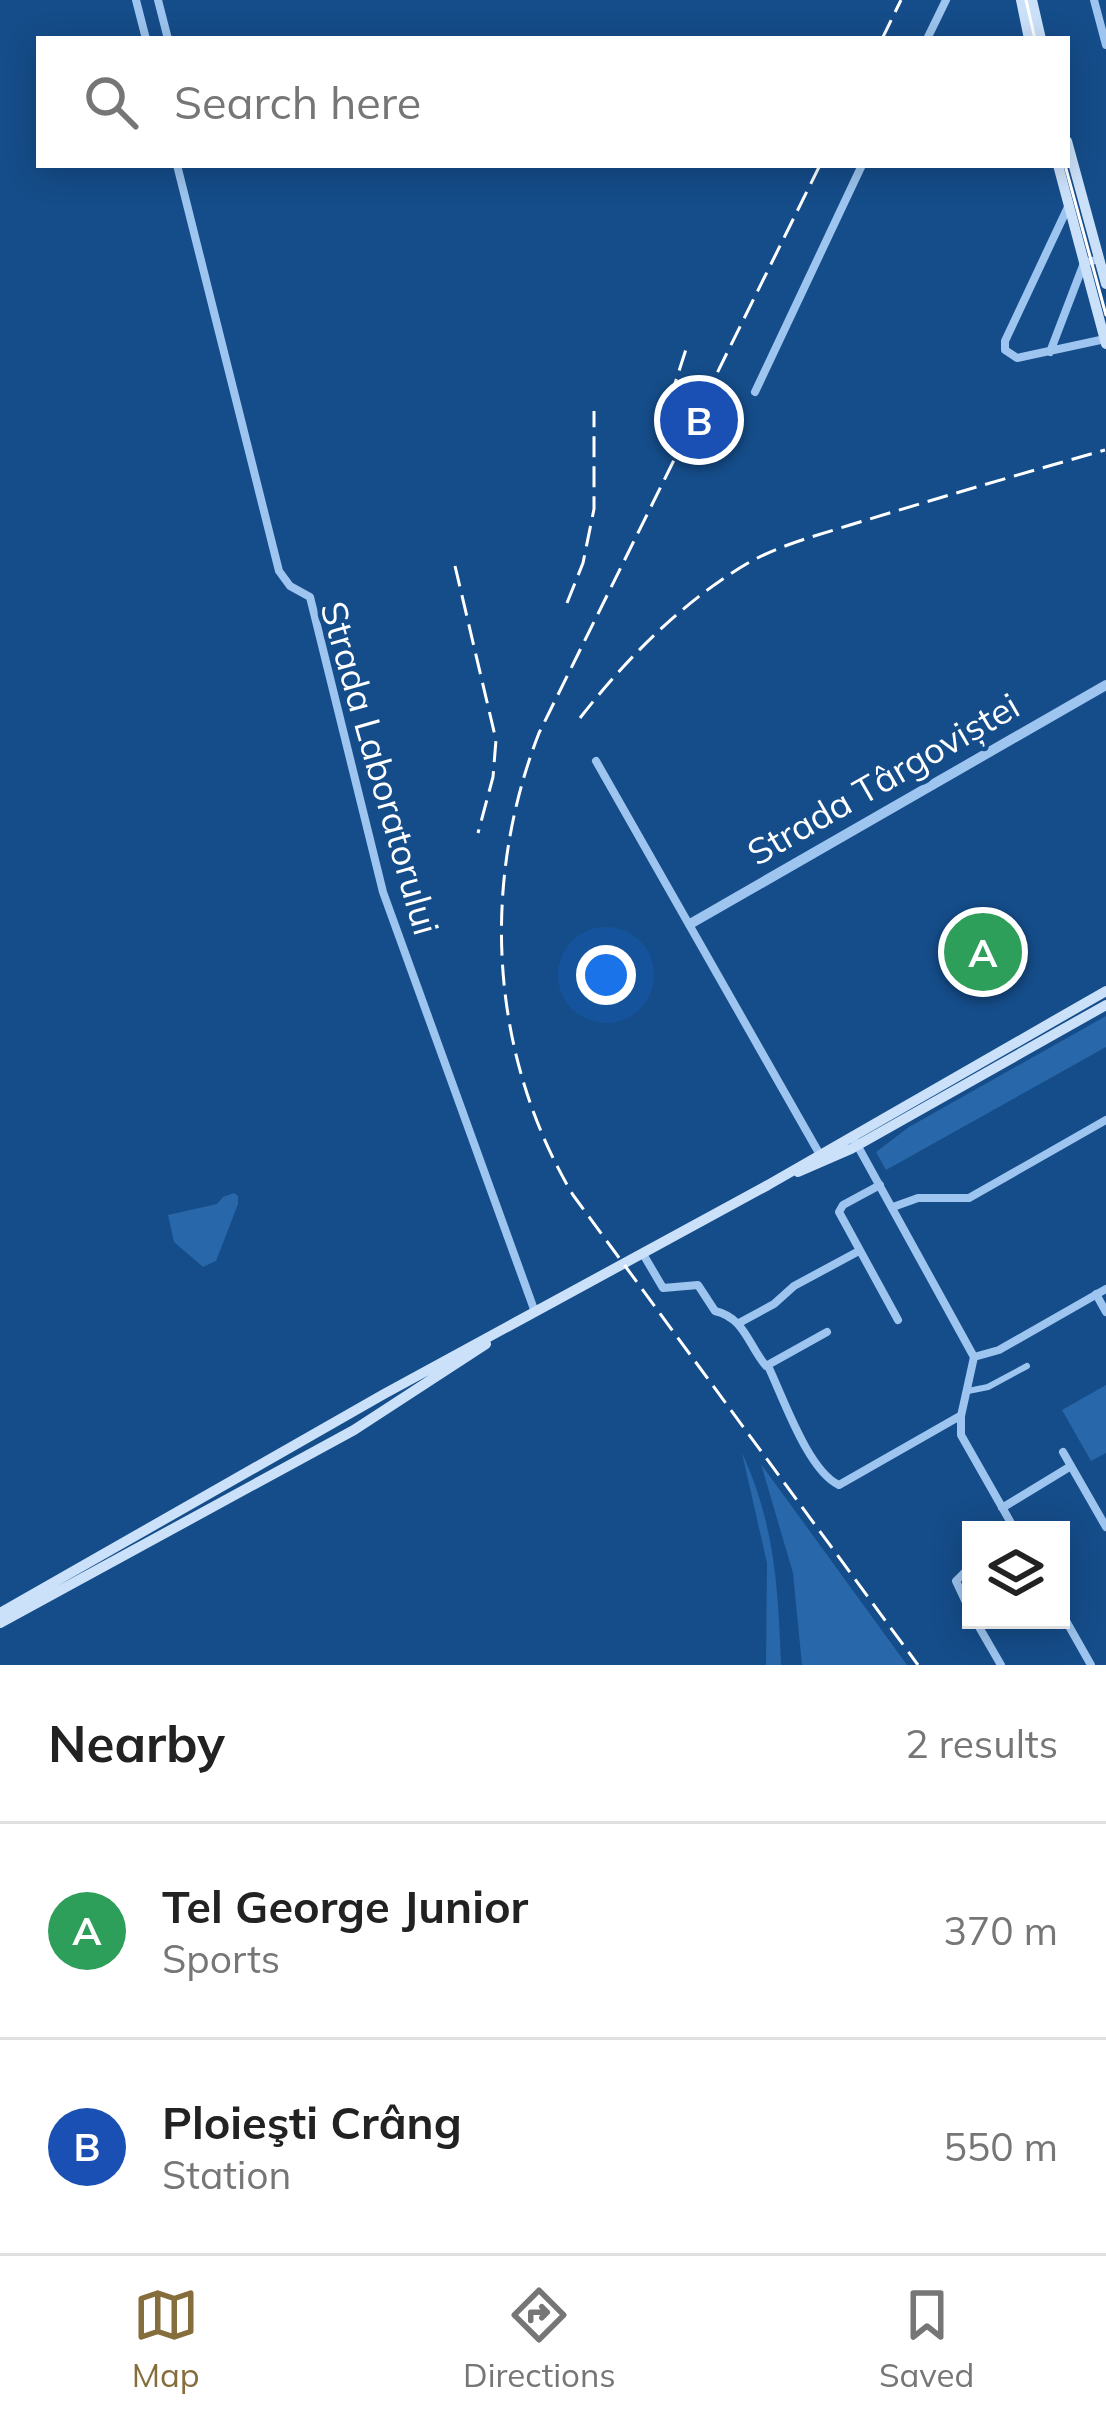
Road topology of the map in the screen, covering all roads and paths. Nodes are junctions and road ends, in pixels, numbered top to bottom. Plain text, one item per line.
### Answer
1 (136, 0) edge
2 (158, 0) edge
3 (946, 0) edge
4 (1022, 0) edge
5 (1032, 0) edge
6 (1094, 0) edge
7 (145, 36) edge
8 (167, 36) edge
9 (928, 36) edge
10 (1028, 36) edge
11 (1040, 36) edge
12 (1106, 45) edge
13 (1070, 153) edge
14 (178, 168) edge
15 (861, 168) edge
16 (1059, 168) edge
17 (1069, 206) junction
18 (1099, 259) junction
19 (1084, 263) junction
20 (1106, 284) edge
21 (1106, 340) edge
22 (1050, 353) junction
23 (755, 392) dead end
24 (1106, 685) edge
25 (596, 761) dead end
26 (690, 924) junction
27 (1106, 991) edge
28 (1106, 1005) edge
29 (1106, 1120) edge
30 (855, 1140) junction
31 (821, 1157) junction
32 (880, 1185) junction
33 (893, 1207) junction
34 (859, 1251) junction
35 (643, 1253) junction
36 (1101, 1291) edge
37 (1106, 1312) edge
38 (535, 1314) junction
39 (898, 1320) dead end
40 (739, 1323) junction
41 (502, 1332) junction
42 (827, 1332) dead end
43 (974, 1357) junction
44 (769, 1366) junction
45 (1027, 1366) dead end
46 (968, 1391) junction
47 (961, 1416) junction
48 (1063, 1452) dead end
49 (1071, 1466) junction
50 (1002, 1508) junction
51 (1010, 1521) edge
52 (1106, 1527) edge
53 (0, 1613) edge
54 (0, 1623) edge
55 (1070, 1628) edge
56 (980, 1629) edge
57 (1001, 1665) edge
58 (1091, 1665) edge

1 - 7 street
2 - 8 street
3 - 9 street
4 - 10 main road
5 - 11 main road
6 - 12 street
13 - 18 main road
14 - 38 street, Strada Laboratorului
15 - 23 street
16 - 17 main road
17 - 19 main road
17 - 22 street
18 - 19 street
18 - 20 main road
19 - 21 main road
19 - 22 street
21 - 22 street
24 - 26 street, Strada Târgoviștei
25 - 26 street
26 - 31 street
27 - 30 main road
28 - 30 main road
29 - 33 street
30 - 31 main road
30 - 32 street
31 - 35 main road
32 - 33 street
32 - 34 street
33 - 43 street
34 - 39 street
34 - 40 street
35 - 38 main road
35 - 40 street
36 - 37 street
36 - 43 street
38 - 41 main road
40 - 44 street
41 - 53 main road
41 - 54 main road
42 - 44 street
43 - 46 street
44 - 47 street
45 - 46 street
46 - 47 street
47 - 50 street
48 - 49 street
49 - 50 street
49 - 52 street
50 - 51 street
55 - 58 street
56 - 57 street

